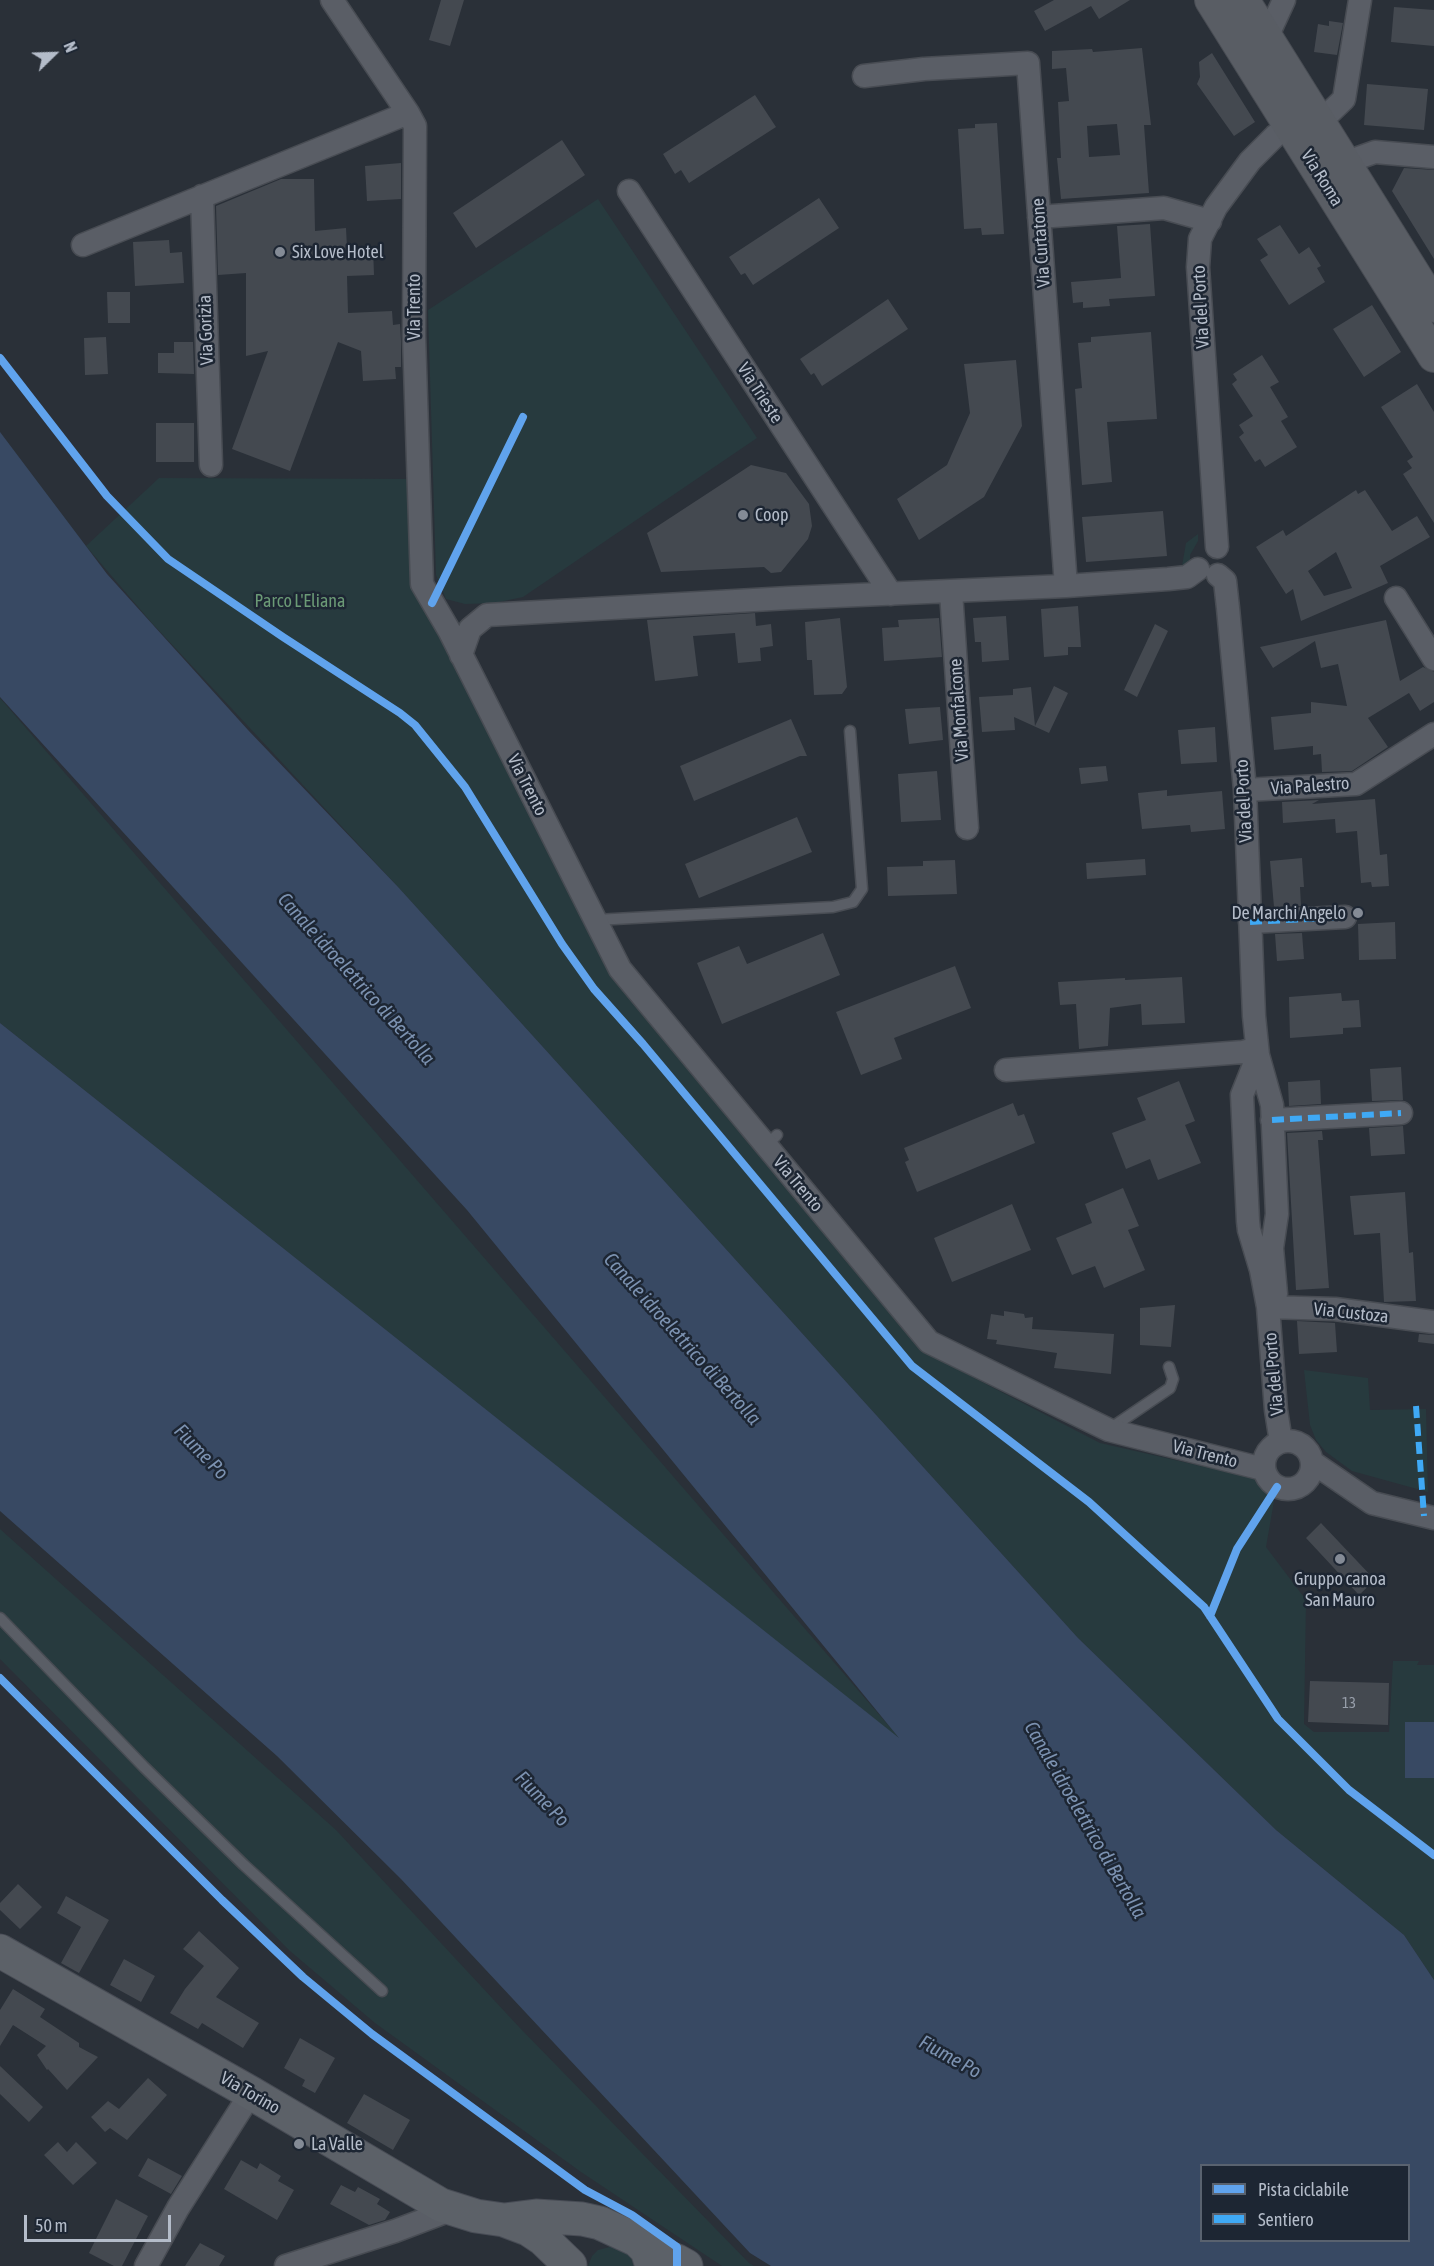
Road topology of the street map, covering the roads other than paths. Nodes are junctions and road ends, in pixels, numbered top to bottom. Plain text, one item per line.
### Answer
1 (332, 0) edge
2 (1211, 0) edge
3 (1243, 0) edge
4 (1284, 0) edge
5 (1360, 0) edge
6 (1267, 38) junction
7 (1254, 67) junction
8 (864, 76) dead end
9 (408, 113) junction
10 (1307, 120) junction
11 (1434, 157) edge
12 (1344, 163) junction
13 (629, 192) dead end
14 (202, 196) junction
15 (1039, 217) junction
16 (1209, 221) junction
17 (83, 245) dead end
18 (1434, 306) edge
19 (1434, 356) edge
20 (211, 465) dead end
21 (1208, 572) junction
22 (1066, 586) junction
23 (951, 592) junction
24 (891, 594) junction
25 (1396, 598) dead end
26 (461, 655) junction
27 (1434, 659) edge
28 (850, 731) dead end
29 (1434, 734) edge
30 (1245, 790) junction
31 (967, 828) dead end
32 (1346, 917) dead end
33 (595, 920) junction
34 (1250, 922) junction
35 (1258, 1051) junction
36 (1006, 1070) dead end
37 (1242, 1103) junction
38 (1272, 1113) junction
39 (1401, 1113) dead end
40 (1248, 1221) junction
41 (1276, 1222) junction
42 (1268, 1307) junction
43 (1434, 1322) edge
44 (1168, 1367) dead end
45 (1109, 1430) junction
46 (1281, 1442) junction
47 (1312, 1462) junction
48 (1263, 1469) junction
49 (1434, 1518) edge
50 (0, 1618) edge
51 (11, 1962) edge
52 (382, 1991) dead end
53 (251, 2093) junction
54 (453, 2209) junction
55 (504, 2220) junction
56 (614, 2231) junction
57 (649, 2258) edge
58 (146, 2266) edge
59 (286, 2266) edge
60 (570, 2266) edge
61 (686, 2266) edge

1 - 9 street
2 - 7 main road, Via Roma
3 - 6 main road, Via Roma
4 - 6 street
5 - 10 street, Via del Porto
6 - 7 street
6 - 10 main road, Via Roma
7 - 10 main road, Via Roma
8 - 15 street, Via Curtatone
9 - 14 street
9 - 26 street, Via Trento
10 - 12 main road, Via Roma
10 - 16 street, Via del Porto
10 - 19 main road, Via Roma
11 - 12 street
12 - 18 main road, Via Roma
13 - 24 street, Via Trieste
14 - 17 street
14 - 20 street, Via Gorizia
15 - 16 street
15 - 22 street, Via Curtatone
16 - 21 street, Via del Porto
21 - 22 street
21 - 30 street, Via del Porto
22 - 23 street
23 - 24 street
23 - 31 street, Via Monfalcone
24 - 26 street
25 - 27 street
26 - 33 street, Via Trento
28 - 33 lane
29 - 30 street, Via Palestro
30 - 34 street, Via del Porto
32 - 34 street
33 - 45 street, Via Trento
34 - 35 street, Via del Porto
35 - 36 street
35 - 37 street, Via del Porto
35 - 38 street, Via del Porto
37 - 38 street
37 - 40 street, Via del Porto
38 - 39 street
38 - 41 street, Via del Porto
40 - 41 street
40 - 42 street, Via del Porto
41 - 42 street, Via del Porto
42 - 43 street, Via Custoza
42 - 46 street, Via del Porto
44 - 45 lane
45 - 48 street, Via Trento
46 - 47 street
46 - 48 street
47 - 48 street
47 - 49 street
50 - 52 lane
51 - 53 main road, Via Torino
53 - 54 main road, Via Torino
53 - 58 street
54 - 55 main road, Via Torino
54 - 59 street
55 - 56 main road, Via Torino
55 - 60 main road, Via Torino
56 - 57 main road, Via Torino
56 - 60 main road, Via Torino
57 - 61 main road, Via Torino

